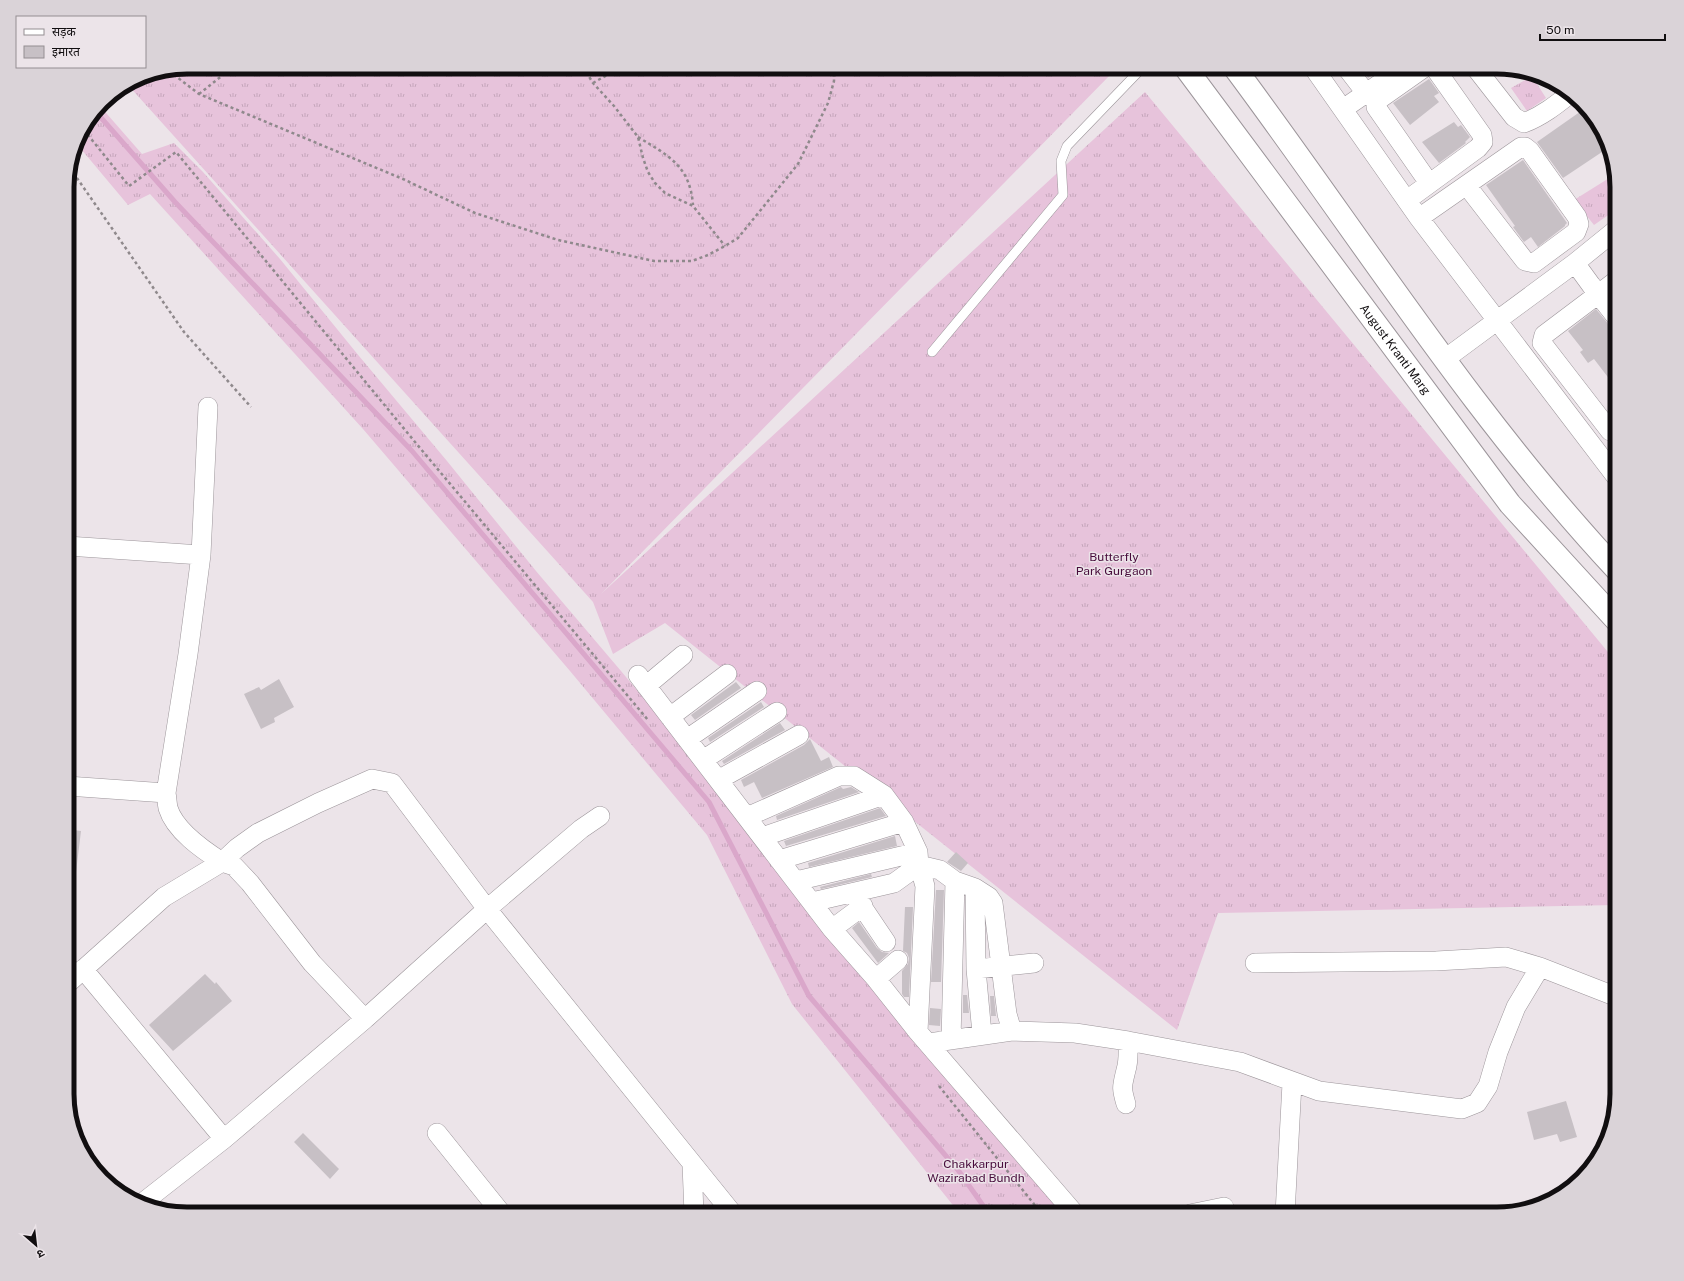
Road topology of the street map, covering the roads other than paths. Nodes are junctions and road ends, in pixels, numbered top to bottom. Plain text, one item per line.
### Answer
1 (1136, 74) edge
2 (1190, 74) edge
3 (1239, 74) edge
4 (1318, 74) edge
5 (1351, 74) edge
6 (1392, 74) edge
7 (1415, 74) edge
8 (1439, 74) edge
9 (1480, 74) edge
10 (1366, 93) junction
11 (1566, 97) edge
12 (1574, 105) edge
13 (1343, 109) junction
14 (1542, 128) dead end
15 (1429, 183) junction
16 (1467, 186) junction
17 (1407, 200) junction
18 (1419, 218) junction
19 (1610, 235) edge
20 (1575, 263) junction
21 (1610, 286) edge
22 (1598, 295) junction
23 (1610, 310) edge
24 (1496, 320) junction
25 (932, 352) dead end
26 (1445, 359) junction
27 (208, 406) dead end
28 (1610, 431) edge
29 (1610, 469) edge
30 (74, 546) edge
31 (202, 555) junction
32 (1610, 561) edge
33 (1610, 613) edge
34 (684, 655) dead end
35 (727, 674) dead end
36 (757, 691) dead end
37 (777, 712) dead end
38 (670, 717) junction
39 (799, 735) dead end
40 (687, 739) junction
41 (703, 760) junction
42 (718, 780) junction
43 (74, 786) edge
44 (166, 793) junction
45 (884, 795) junction
46 (600, 816) dead end
47 (747, 817) junction
48 (904, 822) junction
49 (762, 837) junction
50 (918, 858) junction
51 (779, 860) junction
52 (222, 862) junction
53 (796, 881) junction
54 (955, 881) junction
55 (975, 888) junction
56 (858, 900) junction
57 (812, 902) junction
58 (487, 909) junction
59 (832, 929) junction
60 (886, 942) dead end
61 (898, 960) dead end
62 (1034, 962) dead end
63 (1255, 963) dead end
64 (1002, 966) junction
65 (1540, 967) junction
66 (83, 968) junction
67 (976, 970) junction
68 (74, 977) edge
69 (876, 979) junction
70 (1610, 994) edge
71 (365, 1019) junction
72 (1012, 1031) junction
73 (982, 1034) junction
74 (923, 1038) junction
75 (951, 1040) junction
76 (1128, 1041) junction
77 (1292, 1083) junction
78 (1126, 1104) dead end
79 (437, 1133) dead end
80 (224, 1139) junction
81 (692, 1164) junction
82 (147, 1199) edge
83 (496, 1207) edge
84 (694, 1207) edge
85 (727, 1207) edge
86 (1069, 1207) edge
87 (1285, 1207) edge

1 - 25 lane
2 - 33 main road, August Kranti Marg
3 - 26 main road
4 - 13 street
5 - 10 street
6 - 10 street
7 - 15 street
8 - 15 street
9 - 11 street
10 - 13 street
12 - 14 street
13 - 17 street
15 - 17 street
16 - 16 street
16 - 18 street
17 - 18 street
18 - 24 street
19 - 20 street
20 - 22 street
20 - 24 street
21 - 22 street
22 - 23 street
22 - 28 street
24 - 26 street
24 - 29 street
26 - 32 main road
27 - 31 street
30 - 31 street
31 - 44 street
34 - 38 street
35 - 38 street
36 - 40 street
37 - 41 street
38 - 40 street
39 - 42 street
40 - 41 street
41 - 42 street
42 - 47 street
43 - 44 street
44 - 52 street
45 - 47 street
45 - 48 street
45 - 49 street
46 - 58 street
47 - 49 street
48 - 50 street
48 - 51 street
49 - 51 street
50 - 53 street
50 - 54 street
50 - 56 street
50 - 74 street
51 - 53 street
52 - 58 street
52 - 66 street
52 - 71 street
53 - 57 street
54 - 55 street
54 - 75 street
55 - 64 street
55 - 67 street
56 - 57 street
56 - 59 street
56 - 60 street
57 - 59 street
58 - 71 street
58 - 81 street
59 - 69 street
61 - 69 street
62 - 64 street
63 - 65 street
64 - 67 street
64 - 72 street
65 - 70 street
65 - 77 street
66 - 68 street
66 - 80 street
67 - 73 street
69 - 74 street
71 - 80 street
72 - 73 street
72 - 76 street
73 - 75 street
74 - 75 street
74 - 86 street
76 - 77 street
76 - 78 street
77 - 87 street
79 - 83 street
80 - 82 street
81 - 84 street
81 - 85 street

